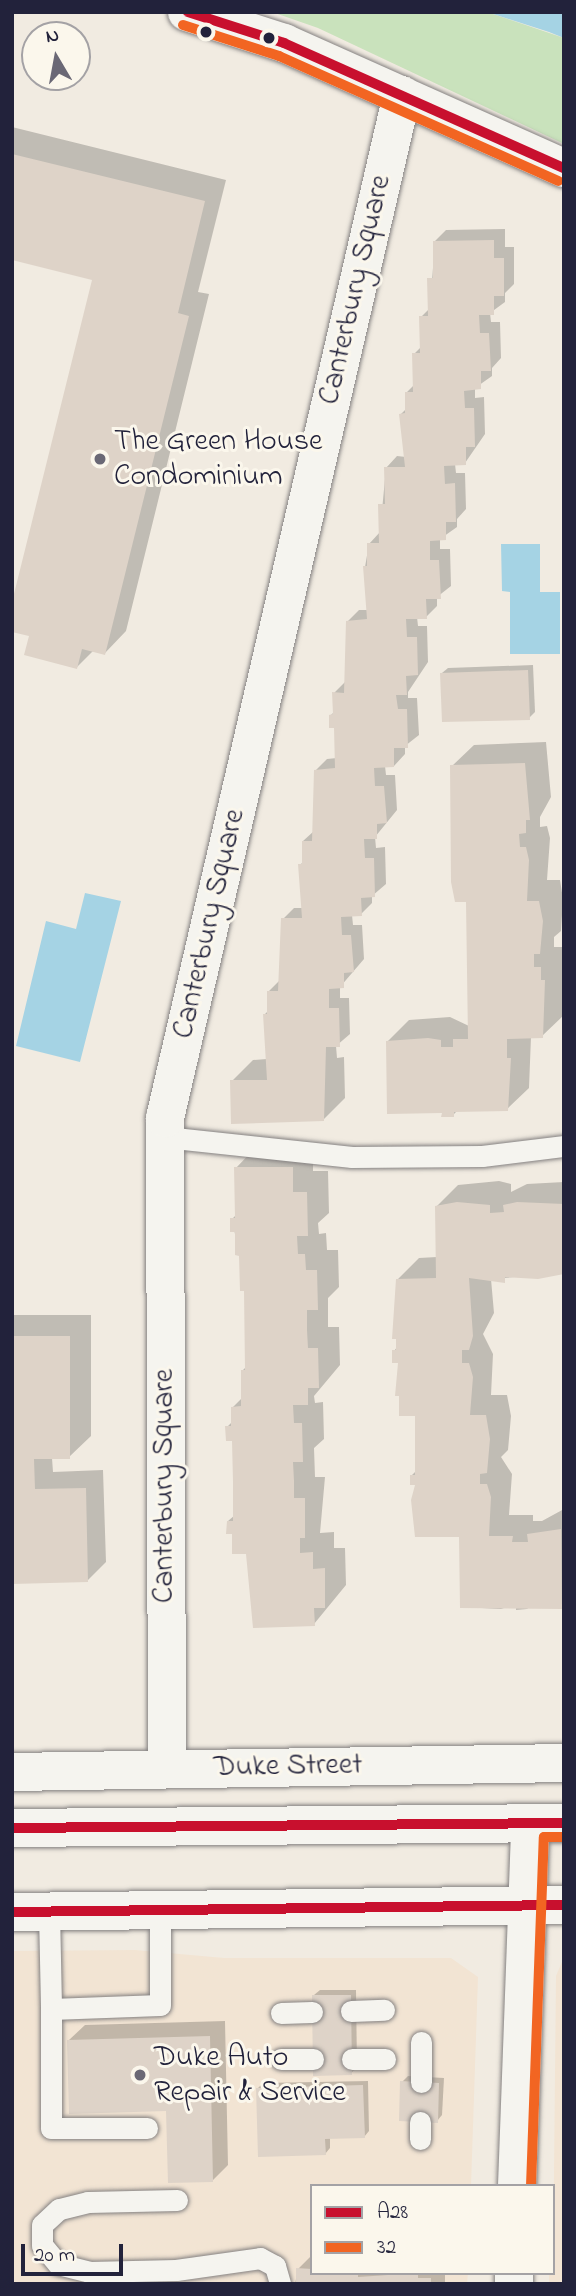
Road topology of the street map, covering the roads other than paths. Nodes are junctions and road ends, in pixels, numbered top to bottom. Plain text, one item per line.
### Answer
1 (187, 12) edge
2 (402, 95) junction
3 (564, 168) edge
4 (165, 1137) junction
5 (564, 1146) edge
6 (564, 1763) edge
7 (167, 1769) junction
8 (12, 1772) edge
9 (547, 1823) edge
10 (12, 1828) edge
11 (545, 1905) edge
12 (160, 1910) junction
13 (31, 1911) edge
14 (51, 2009) junction
15 (384, 2010) dead end
16 (351, 2011) dead end
17 (312, 2012) dead end
18 (281, 2013) dead end
19 (421, 2042) dead end
20 (281, 2059) dead end
21 (385, 2059) dead end
22 (313, 2060) dead end
23 (352, 2060) dead end
24 (421, 2082) dead end
25 (147, 2128) dead end
26 (517, 2184) edge
27 (177, 2200) dead end
28 (280, 2284) edge

1 - 2 street
2 - 3 street
2 - 4 street, Canterbury Square
4 - 5 lane
4 - 7 street, Canterbury Square
6 - 7 street, Duke Street
7 - 8 street, Duke Street
9 - 10 street, Duke Street
9 - 11 street
11 - 12 street
11 - 26 street
12 - 13 street
12 - 14 lane
13 - 14 lane
14 - 25 lane
15 - 16 lane
17 - 18 lane
19 - 24 lane
20 - 22 lane
21 - 23 lane
27 - 28 lane

